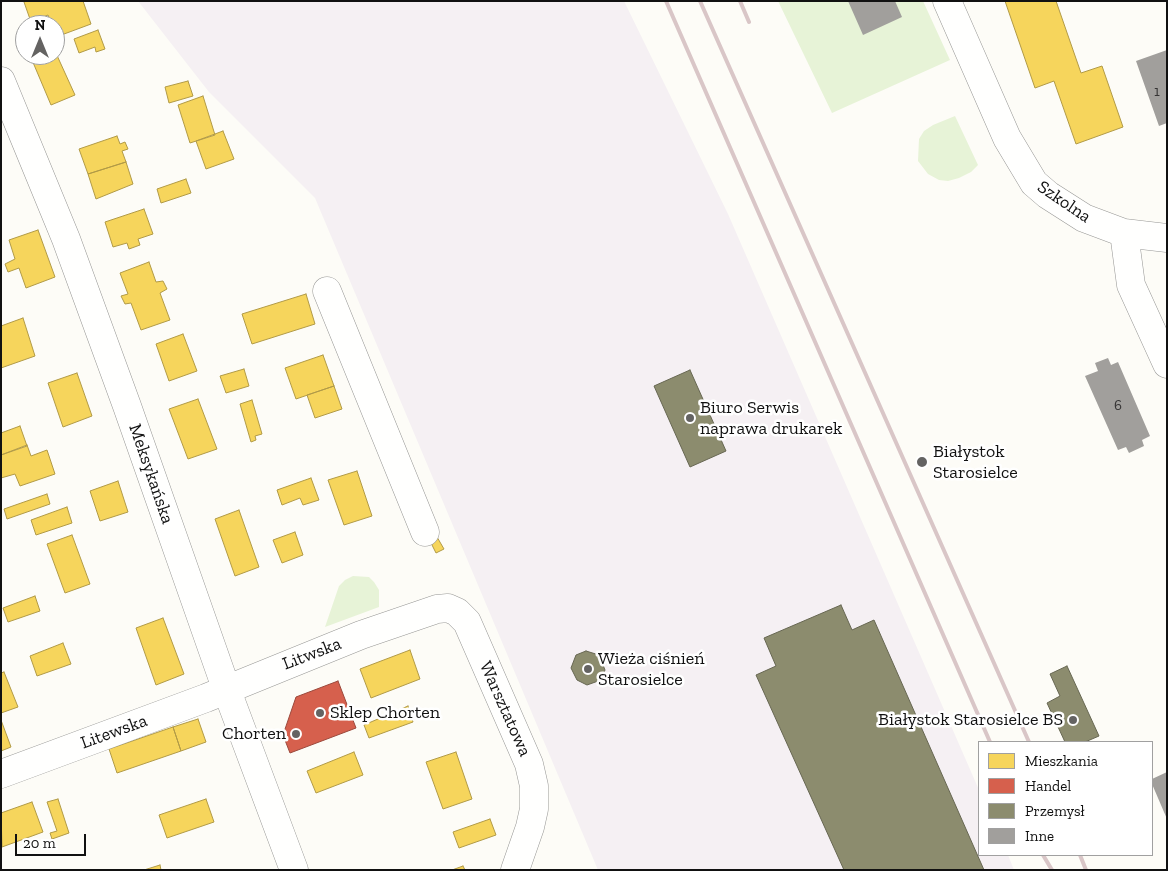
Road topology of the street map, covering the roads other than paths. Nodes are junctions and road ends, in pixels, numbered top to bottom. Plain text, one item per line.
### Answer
1 (947, 1) edge
2 (1, 81) edge
3 (1124, 233) junction
4 (1167, 238) edge
5 (327, 291) dead end
6 (1167, 364) edge
7 (425, 532) dead end
8 (399, 621) joint
9 (226, 688) junction
10 (1, 774) edge
11 (294, 870) edge
12 (514, 870) edge

1 - 3 street, Szkolna
2 - 9 street, Meksykańska
3 - 4 street, Szkolna
3 - 6 street
5 - 7 street
8 - 9 street, Litwska
8 - 12 street, Warsztatowa
9 - 10 street, Litewska
9 - 11 street, Meksykańska

